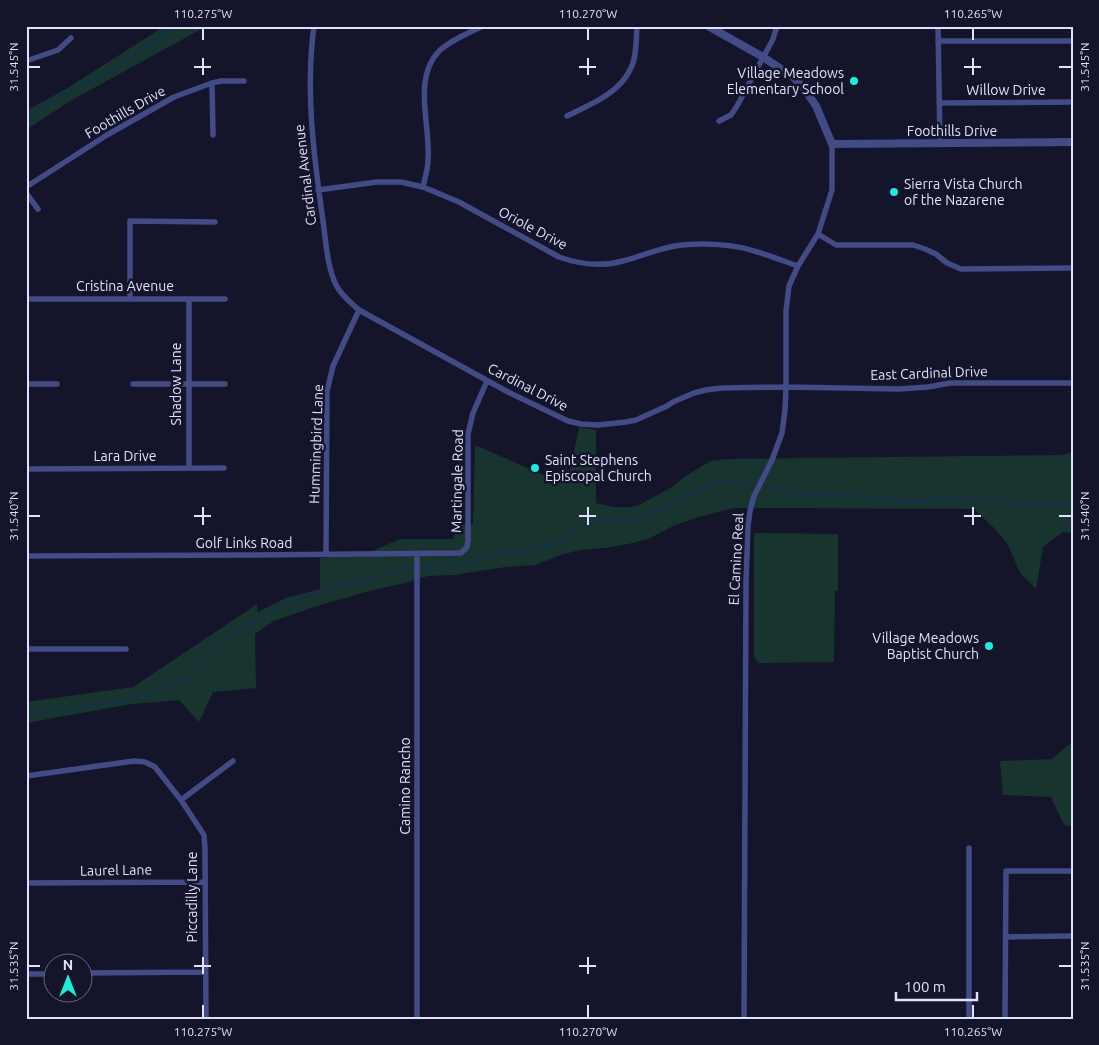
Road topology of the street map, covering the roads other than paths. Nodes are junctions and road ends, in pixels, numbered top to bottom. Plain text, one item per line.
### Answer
1 (314, 26) edge
2 (482, 26) edge
3 (637, 26) edge
4 (708, 26) edge
5 (778, 26) edge
6 (938, 26) edge
7 (71, 38) dead end
8 (938, 41) junction
9 (1073, 41) edge
10 (763, 57) junction
11 (26, 61) edge
12 (244, 81) dead end
13 (212, 83) junction
14 (1073, 102) edge
15 (939, 103) junction
16 (568, 116) dead end
17 (719, 121) dead end
18 (213, 135) dead end
19 (1073, 142) edge
20 (940, 143) junction
21 (832, 144) junction
22 (26, 187) edge
23 (423, 187) junction
24 (318, 190) junction
25 (26, 193) edge
26 (38, 209) dead end
27 (215, 222) dead end
28 (818, 234) junction
29 (798, 266) junction
30 (1073, 268) edge
31 (26, 299) edge
32 (130, 299) junction
33 (188, 299) junction
34 (225, 299) dead end
35 (359, 310) junction
36 (487, 381) junction
37 (1073, 383) edge
38 (26, 384) edge
39 (56, 384) dead end
40 (133, 384) dead end
41 (189, 384) junction
42 (225, 384) dead end
43 (786, 387) junction
44 (189, 468) junction
45 (224, 468) dead end
46 (26, 469) edge
47 (461, 553) joint
48 (326, 554) junction
49 (417, 554) junction
50 (26, 556) edge
51 (26, 649) edge
52 (126, 649) dead end
53 (233, 761) dead end
54 (26, 776) edge
55 (181, 800) junction
56 (969, 848) dead end
57 (1073, 871) edge
58 (205, 882) junction
59 (26, 883) edge
60 (1073, 936) edge
61 (1006, 937) junction
62 (205, 972) junction
63 (92, 973) edge
64 (26, 974) edge
65 (42, 974) edge
66 (206, 1019) edge
67 (417, 1019) edge
68 (744, 1019) edge
69 (969, 1019) edge
70 (1005, 1019) edge

1 - 24 street, Cardinal Avenue
2 - 23 street
3 - 16 street
4 - 10 street, El Camino Real
5 - 10 street
6 - 8 street
7 - 11 street
8 - 9 street
8 - 15 street
10 - 17 street
10 - 21 street, El Camino Real
12 - 13 street, Foothills Drive
13 - 18 street
13 - 22 street, Foothills Drive
14 - 15 street, Willow Drive
15 - 20 street
19 - 20 street, Foothills Drive
20 - 21 street, Foothills Drive
21 - 28 street, El Camino Real
23 - 24 street, Oriole Drive
23 - 29 street, Oriole Drive
24 - 35 street, Cardinal Avenue
25 - 26 street
27 - 32 street
28 - 29 street, El Camino Real
28 - 30 street
29 - 43 street, El Camino Real
31 - 32 street, Cristina Avenue
32 - 33 street, Cristina Avenue
33 - 34 street, Cristina Avenue
33 - 41 street, Shadow Lane
35 - 36 street, Cardinal Drive
35 - 48 street, Hummingbird Lane
36 - 43 street, Cardinal Drive
36 - 47 street, Martingale Road
37 - 43 street, East Cardinal Drive
38 - 39 street
40 - 41 street
41 - 42 street
41 - 44 street, Shadow Lane
43 - 68 street, El Camino Real
44 - 45 street, Lara Drive
44 - 46 street, Lara Drive
47 - 49 street, Golf Links Road
48 - 49 street, Golf Links Road
48 - 50 street, Golf Links Road
49 - 67 street, Camino Rancho
51 - 52 street
53 - 55 street
54 - 55 street
55 - 58 street, Piccadilly Lane
56 - 69 street
57 - 61 street
58 - 59 street, Laurel Lane
58 - 62 street, Piccadilly Lane
60 - 61 street
61 - 70 street
62 - 63 street
62 - 66 street, Piccadilly Lane
64 - 65 street

